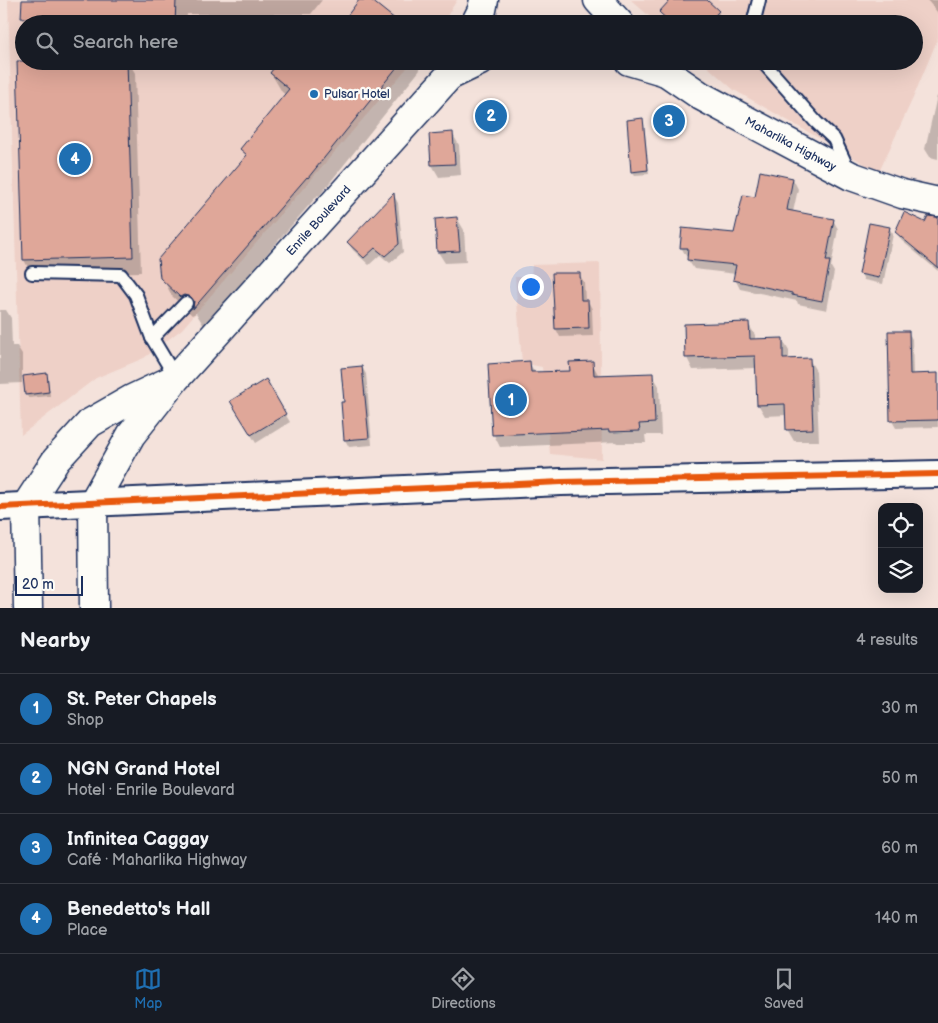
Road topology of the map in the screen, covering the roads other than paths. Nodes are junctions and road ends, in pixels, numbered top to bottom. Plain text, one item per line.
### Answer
1 (484, 0) edge
2 (598, 0) edge
3 (759, 0) edge
4 (480, 15) edge
5 (612, 15) edge
6 (755, 15) edge
7 (452, 70) edge
8 (666, 70) edge
9 (770, 70) edge
10 (851, 176) junction
11 (938, 202) edge
12 (32, 273) dead end
13 (186, 303) dead end
14 (152, 338) junction
15 (176, 378) junction
16 (938, 474) edge
17 (93, 503) junction
18 (13, 507) edge
19 (28, 608) edge
20 (94, 608) edge

1 - 4 main road
2 - 5 main road
3 - 6 lane
7 - 15 main road, Enrile Boulevard
8 - 10 main road, Maharlika Highway
9 - 10 lane
10 - 11 main road, Maharlika Highway
12 - 14 lane
13 - 14 lane
14 - 15 lane
15 - 17 main road, Enrile Boulevard
15 - 18 main road, Enrile Boulevard
16 - 17 street
17 - 18 street
17 - 20 main road, Enrile Boulevard
18 - 19 main road

